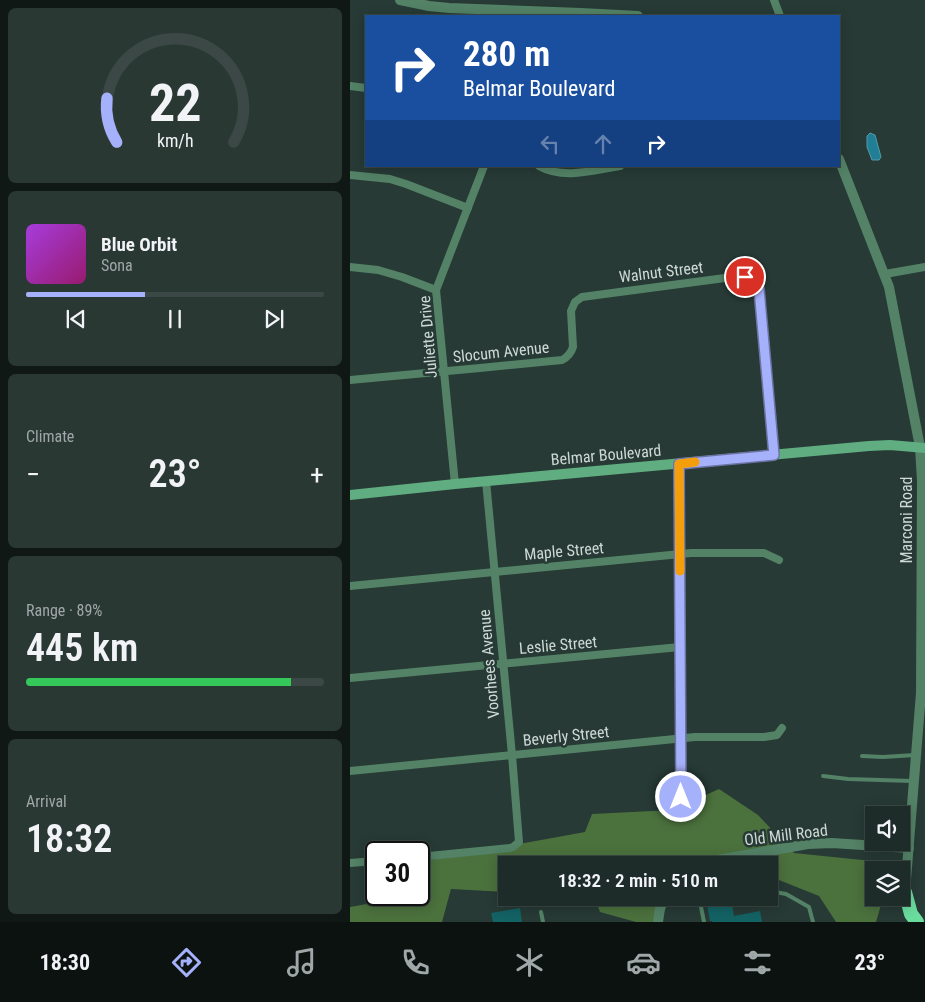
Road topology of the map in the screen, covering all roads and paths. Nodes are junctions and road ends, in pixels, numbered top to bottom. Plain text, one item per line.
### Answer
1 (400, 0) edge
2 (774, 0) edge
3 (516, 13) edge
4 (597, 15) edge
5 (780, 15) edge
6 (350, 86) edge
7 (365, 88) edge
8 (840, 162) edge
9 (484, 167) edge
10 (542, 167) edge
11 (613, 167) edge
12 (350, 175) edge
13 (468, 208) junction
14 (350, 267) edge
15 (925, 267) edge
16 (885, 274) junction
17 (436, 290) junction
18 (566, 358) joint
19 (444, 371) junction
20 (350, 380) edge
21 (922, 447) edge
22 (774, 455) junction
23 (679, 464) junction
24 (486, 481) junction
25 (455, 484) junction
26 (350, 495) edge
27 (680, 554) junction
28 (779, 560) dead end
29 (495, 572) junction
30 (350, 586) edge
31 (680, 647) junction
32 (503, 664) junction
33 (350, 678) edge
34 (782, 728) dead end
35 (680, 738) junction
36 (512, 755) junction
37 (916, 755) junction
38 (862, 756) dead end
39 (350, 771) edge
40 (824, 776) dead end
41 (914, 781) junction
42 (681, 797) dead end
43 (910, 835) edge
44 (865, 845) edge
45 (430, 855) edge
46 (742, 856) edge
47 (365, 862) edge
48 (350, 863) edge
49 (778, 893) edge
50 (661, 906) edge
51 (701, 906) edge
52 (904, 906) edge
53 (909, 906) edge
54 (541, 912) dead end
55 (543, 922) edge
56 (658, 922) edge
57 (704, 922) edge
58 (813, 922) edge
59 (902, 922) edge
60 (916, 922) edge

1 - 3 street
2 - 5 street
3 - 4 street
6 - 7 street
8 - 16 street, Marconi Road
9 - 13 street, Juliette Drive
10 - 11 street
12 - 13 street
13 - 17 street, Juliette Drive
14 - 17 street
15 - 16 street
16 - 21 street, Marconi Road
17 - 19 street, Juliette Drive
18 - 19 street, Slocum Avenue
18 - 22 street, Walnut Street
19 - 20 street, Slocum Avenue
19 - 25 street, Juliette Drive
21 - 22 main road, Belmar Boulevard
21 - 37 street, Marconi Road
22 - 23 main road, Belmar Boulevard
23 - 24 main road, Belmar Boulevard
23 - 27 street
24 - 25 main road, Belmar Boulevard
24 - 29 street, Voorhees Avenue
25 - 26 main road, Belmar Boulevard
27 - 28 street, Maple Street
27 - 29 street, Maple Street
27 - 31 street
29 - 30 street, Maple Street
29 - 32 street, Voorhees Avenue
31 - 32 street, Leslie Street
31 - 35 street
32 - 33 street, Leslie Street
32 - 36 street, Voorhees Avenue
34 - 35 street, Beverly Street
35 - 36 street, Beverly Street
35 - 42 street
36 - 39 street, Beverly Street
36 - 45 street, Voorhees Avenue
37 - 38 lane
37 - 41 street, Marconi Road
40 - 41 lane
41 - 43 street, Marconi Road
44 - 46 street, Old Mill Road
47 - 48 street
49 - 58 lane
50 - 56 street
51 - 57 lane
52 - 59 highway
53 - 60 highway
54 - 55 lane

